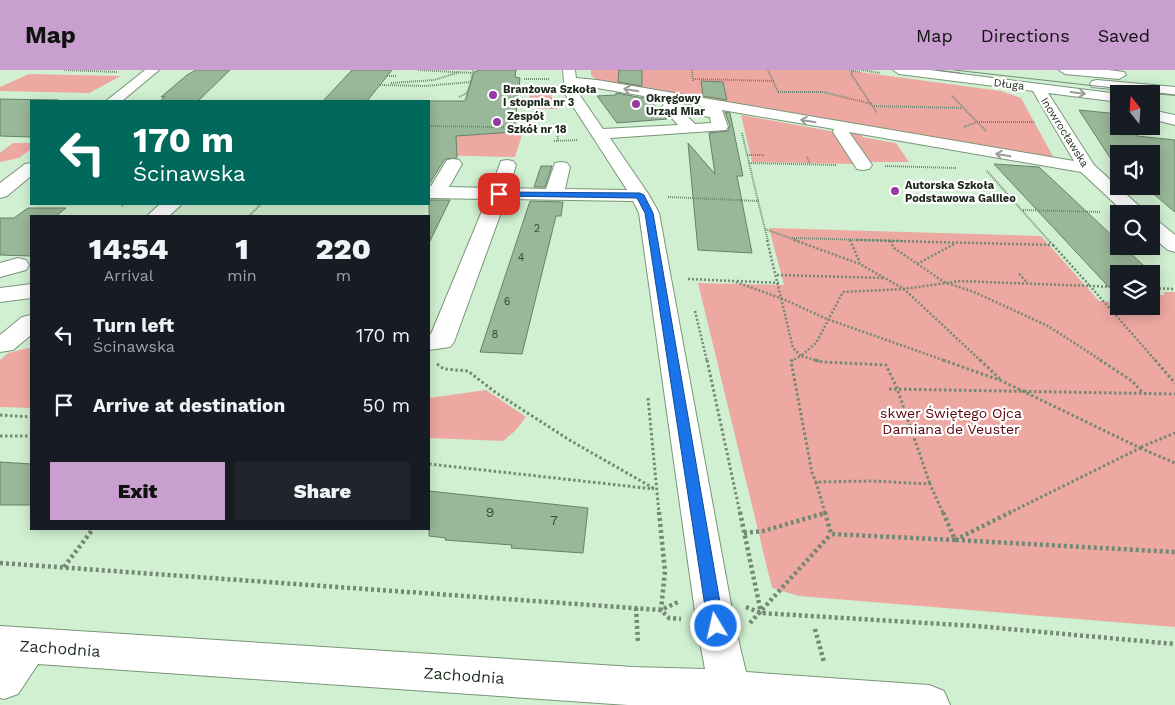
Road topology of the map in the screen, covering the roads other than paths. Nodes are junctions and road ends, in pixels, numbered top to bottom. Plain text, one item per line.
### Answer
1 (153, 70) edge
2 (899, 70) edge
3 (984, 70) edge
4 (1065, 70) edge
5 (1097, 72) edge
6 (1138, 76) dead end
7 (564, 77) edge
8 (1038, 88) junction
9 (1175, 91) edge
10 (1110, 97) edge
11 (114, 100) edge
12 (1160, 101) edge
13 (1175, 102) edge
14 (1047, 105) junction
15 (1065, 106) dead end
16 (1083, 108) dead end
17 (1110, 110) edge
18 (1160, 116) edge
19 (1175, 120) edge
20 (843, 127) junction
21 (690, 128) dead end
22 (588, 137) junction
23 (453, 164) dead end
24 (507, 165) dead end
25 (863, 166) dead end
26 (561, 167) dead end
27 (1087, 168) junction
28 (30, 169) edge
29 (30, 182) edge
30 (4, 185) edge
31 (433, 192) edge
32 (499, 194) junction
33 (554, 195) junction
34 (640, 195) junction
35 (171, 205) edge
36 (1128, 205) edge
37 (158, 215) edge
38 (1160, 233) edge
39 (1175, 246) edge
40 (30, 291) edge
41 (0, 295) edge
42 (30, 323) edge
43 (4, 345) dead end
44 (430, 350) edge
45 (10, 657) edge
46 (732, 697) edge
47 (929, 705) edge

1 - 11 street
2 - 8 street, Długa
3 - 9 street, Długa
4 - 5 street
5 - 6 street
20 -> 7 street
7 - 22 street
8 -> 10 street, Długa
8 - 14 street, Inowrocławska
12 - 13 street
14 - 15 street
14 - 27 street, Inowrocławska
16 - 17 street
18 - 19 street
20 - 25 street
27 -> 20 street
21 - 22 street
22 - 34 street
23 - 31 street
24 - 32 street
26 - 33 street
27 - 36 street, Inowrocławska
28 - 30 street
29 - 30 street
31 - 32 street
32 - 33 street
32 - 44 street
33 - 34 street
34 - 46 street
35 - 37 street
38 - 39 street
40 - 41 street
42 - 43 street
45 - 46 street, Zachodnia
46 - 47 street, Zachodnia

